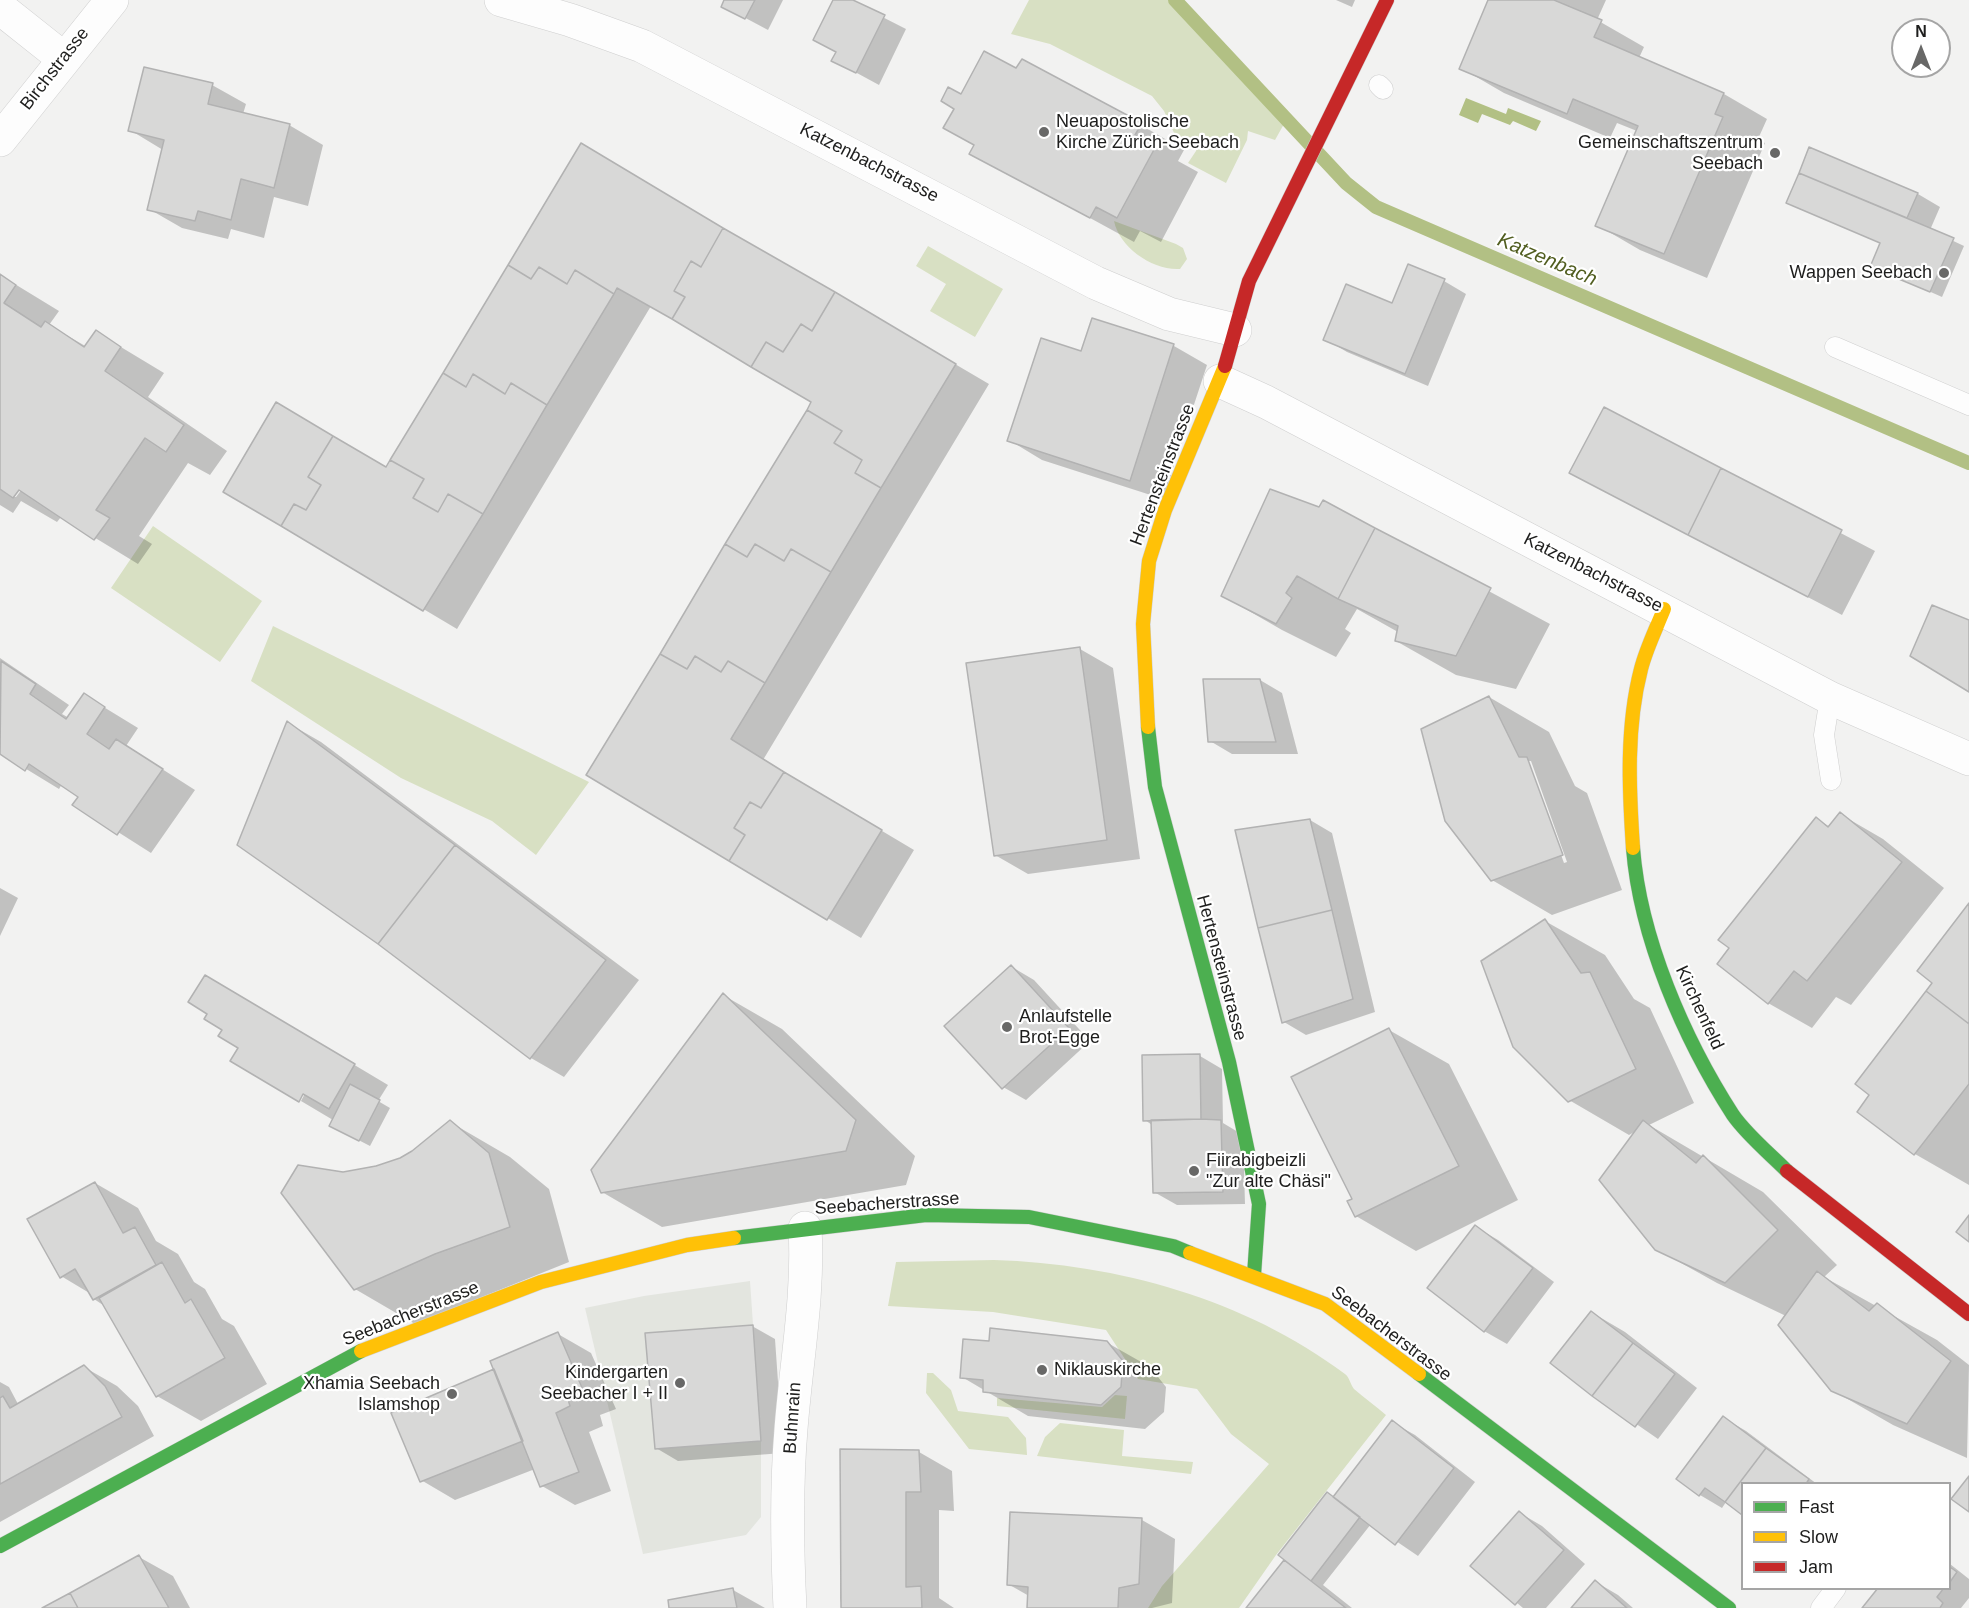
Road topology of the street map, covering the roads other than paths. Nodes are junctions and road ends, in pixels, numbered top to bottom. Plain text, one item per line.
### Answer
1 (112, 0) edge
2 (501, 0) edge
3 (1387, 0) edge
4 (0, 8) edge
5 (63, 58) junction
6 (0, 140) edge
7 (1235, 330) junction
8 (1835, 346) dead end
9 (1220, 381) junction
10 (1969, 405) edge
11 (1664, 609) junction
12 (1830, 698) junction
13 (1969, 759) edge
14 (1831, 780) dead end
15 (805, 1228) junction
16 (1254, 1275) junction
17 (1969, 1314) edge
18 (0, 1546) edge
19 (1834, 1590) edge
20 (790, 1608) edge
21 (1729, 1608) edge
22 (1821, 1608) edge

1 - 5 street, Birchstrasse
2 - 7 street, Katzenbachstrasse
3 - 7 street, Hertensteinstrasse
4 - 5 street
5 - 6 street, Birchstrasse
7 - 9 street, Hertensteinstrasse
8 - 10 lane
9 - 11 street, Katzenbachstrasse
9 - 16 street, Hertensteinstrasse
11 - 12 street, Katzenbachstrasse
11 - 17 street, Kirchenfeld
12 - 13 street, Katzenbachstrasse
12 - 14 lane
15 - 16 street, Seebacherstrasse
15 - 18 street, Seebacherstrasse
15 - 20 street, Buhnrain
16 - 21 street, Seebacherstrasse
19 - 22 lane

